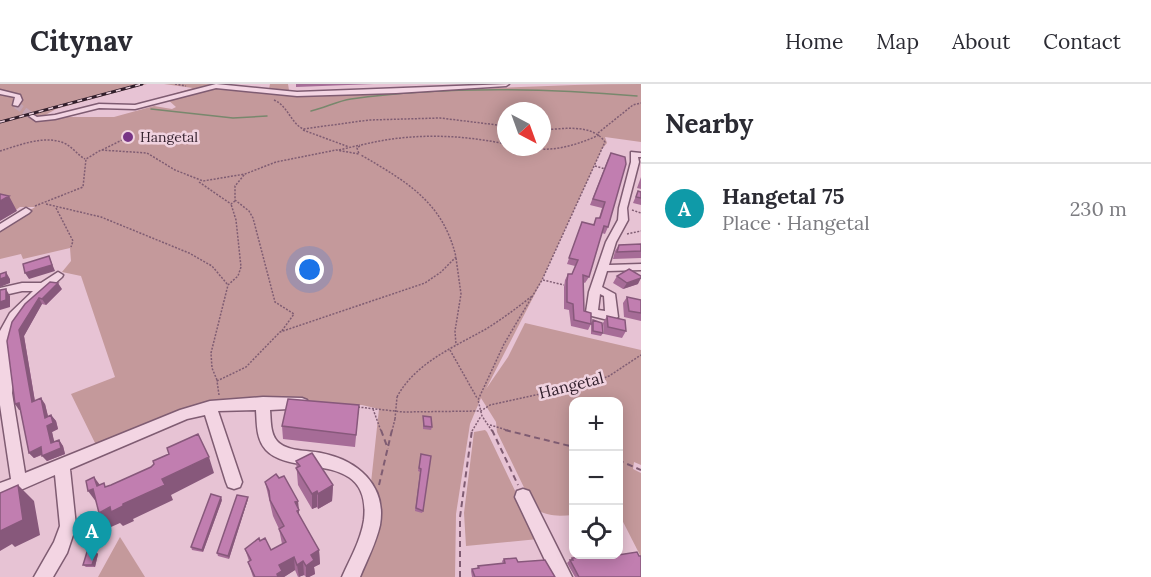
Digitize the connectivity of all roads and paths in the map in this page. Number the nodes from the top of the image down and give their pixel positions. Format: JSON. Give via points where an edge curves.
{"nodes":[{"id":1,"x":285,"y":84,"type":"edge"},
{"id":2,"x":444,"y":84,"type":"edge"},
{"id":3,"x":506,"y":84,"type":"edge"},
{"id":4,"x":452,"y":86,"type":"edge"},
{"id":5,"x":291,"y":89,"type":"edge"},
{"id":6,"x":0,"y":92,"type":"edge"},
{"id":7,"x":330,"y":92,"type":"junction"},
{"id":8,"x":136,"y":99,"type":"dead end"},
{"id":9,"x":282,"y":103,"type":"dead end"},
{"id":10,"x":641,"y":103,"type":"edge"},
{"id":11,"x":146,"y":104,"type":"junction"},
{"id":12,"x":16,"y":105,"type":"tunnel mouth"},
{"id":13,"x":32,"y":116,"type":"tunnel mouth"},
{"id":14,"x":497,"y":125,"type":"edge"},
{"id":15,"x":303,"y":129,"type":"junction"},
{"id":16,"x":551,"y":130,"type":"edge"},
{"id":17,"x":598,"y":134,"type":"junction"},
{"id":18,"x":124,"y":139,"type":"dead end"},
{"id":19,"x":497,"y":142,"type":"edge"},
{"id":20,"x":361,"y":145,"type":"junction"},
{"id":21,"x":349,"y":147,"type":"junction"},
{"id":22,"x":551,"y":149,"type":"edge"},
{"id":23,"x":101,"y":150,"type":"junction"},
{"id":24,"x":336,"y":150,"type":"junction"},
{"id":25,"x":0,"y":151,"type":"edge"},
{"id":26,"x":359,"y":154,"type":"junction"},
{"id":27,"x":86,"y":159,"type":"junction"},
{"id":28,"x":639,"y":160,"type":"edge"},
{"id":29,"x":594,"y":166,"type":"junction"},
{"id":30,"x":245,"y":174,"type":"junction"},
{"id":31,"x":631,"y":175,"type":"junction"},
{"id":32,"x":197,"y":180,"type":"junction"},
{"id":33,"x":235,"y":200,"type":"junction"},
{"id":34,"x":45,"y":203,"type":"junction"},
{"id":35,"x":231,"y":204,"type":"junction"},
{"id":36,"x":56,"y":207,"type":"junction"},
{"id":37,"x":26,"y":211,"type":"joint"},
{"id":38,"x":0,"y":228,"type":"edge"},
{"id":39,"x":641,"y":231,"type":"edge"},
{"id":40,"x":614,"y":237,"type":"junction"},
{"id":41,"x":70,"y":247,"type":"dead end"},
{"id":42,"x":456,"y":257,"type":"junction"},
{"id":43,"x":641,"y":267,"type":"edge"},
{"id":44,"x":604,"y":268,"type":"junction"},
{"id":45,"x":58,"y":275,"type":"dead end"},
{"id":46,"x":542,"y":280,"type":"junction"},
{"id":47,"x":228,"y":285,"type":"junction"},
{"id":48,"x":567,"y":286,"type":"edge"},
{"id":49,"x":44,"y":287,"type":"junction"},
{"id":50,"x":598,"y":289,"type":"dead end"},
{"id":51,"x":0,"y":292,"type":"edge"},
{"id":52,"x":532,"y":296,"type":"junction"},
{"id":53,"x":280,"y":332,"type":"junction"},
{"id":54,"x":456,"y":346,"type":"junction"},
{"id":55,"x":450,"y":349,"type":"junction"},
{"id":56,"x":641,"y":355,"type":"edge"},
{"id":57,"x":217,"y":381,"type":"junction"},
{"id":58,"x":2,"y":394,"type":"edge"},
{"id":59,"x":478,"y":400,"type":"junction"},
{"id":60,"x":263,"y":403,"type":"junction"},
{"id":61,"x":322,"y":405,"type":"edge"},
{"id":62,"x":215,"y":406,"type":"junction"},
{"id":63,"x":355,"y":407,"type":"edge"},
{"id":64,"x":373,"y":409,"type":"junction"},
{"id":65,"x":481,"y":411,"type":"junction"},
{"id":66,"x":482,"y":416,"type":"junction"},
{"id":67,"x":489,"y":424,"type":"junction"},
{"id":68,"x":569,"y":446,"type":"edge"},
{"id":69,"x":388,"y":450,"type":"junction"},
{"id":70,"x":623,"y":462,"type":"edge"},
{"id":71,"x":62,"y":464,"type":"junction"},
{"id":72,"x":641,"y":470,"type":"edge"},
{"id":73,"x":19,"y":482,"type":"junction"},
{"id":74,"x":234,"y":482,"type":"dead end"},
{"id":75,"x":0,"y":490,"type":"edge"},
{"id":76,"x":524,"y":497,"type":"joint"},
{"id":77,"x":372,"y":505,"type":"junction"},
{"id":78,"x":46,"y":574,"type":"edge"},
{"id":79,"x":351,"y":577,"type":"edge"},
{"id":80,"x":460,"y":577,"type":"edge"},
{"id":81,"x":563,"y":577,"type":"edge"}],
"edges":[{"from":1,"to":5,"type":"street"},
{"from":2,"to":7,"type":"street"},
{"from":3,"to":4,"type":"street"},
{"from":4,"to":7,"type":"street"},
{"from":5,"to":7,"type":"street"},
{"from":5,"to":11,"type":"street","via":[[216,86]]},
{"from":6,"to":12,"type":"street","via":[[18,96]]},
{"from":8,"to":11,"type":"street"},
{"from":9,"to":15,"type":"path","via":[[296,126]]},
{"from":10,"to":17,"type":"path","via":[[633,105]]},
{"from":11,"to":13,"type":"street","via":[[99,105],[61,116]]},
{"from":14,"to":15,"type":"path","via":[[440,118],[369,120]]},
{"from":15,"to":21,"type":"path"},
{"from":16,"to":17,"type":"path"},
{"from":17,"to":22,"type":"path","via":[[575,145]]},
{"from":17,"to":29,"type":"path","via":[[604,139],[604,146]]},
{"from":18,"to":23,"type":"path"},
{"from":19,"to":20,"type":"path","via":[[418,135]]},
{"from":20,"to":21,"type":"path"},
{"from":20,"to":26,"type":"path","via":[[357,148]]},
{"from":21,"to":24,"type":"path"},
{"from":23,"to":27,"type":"path"},
{"from":23,"to":32,"type":"path","via":[[147,153]]},
{"from":24,"to":26,"type":"path"},
{"from":24,"to":30,"type":"path","via":[[276,162]]},
{"from":25,"to":27,"type":"path","via":[[30,142],[54,142],[68,145]]},
{"from":26,"to":42,"type":"path","via":[[410,184],[427,199],[446,223]]},
{"from":27,"to":34,"type":"path","via":[[83,186]]},
{"from":28,"to":31,"type":"street"},
{"from":29,"to":31,"type":"path"},
{"from":29,"to":46,"type":"path"},
{"from":30,"to":32,"type":"path"},
{"from":30,"to":33,"type":"path","via":[[235,186]]},
{"from":31,"to":40,"type":"street","via":[[630,192]]},
{"from":32,"to":35,"type":"path"},
{"from":33,"to":35,"type":"path"},
{"from":33,"to":53,"type":"path","via":[[253,218],[275,302],[294,314]]},
{"from":34,"to":36,"type":"path"},
{"from":34,"to":37,"type":"path"},
{"from":35,"to":47,"type":"path","via":[[241,267]]},
{"from":36,"to":41,"type":"path","via":[[73,242]]},
{"from":36,"to":47,"type":"path","via":[[107,219],[189,253],[212,266]]},
{"from":37,"to":38,"type":"street"},
{"from":39,"to":40,"type":"path"},
{"from":40,"to":44,"type":"street"},
{"from":42,"to":53,"type":"path","via":[[426,283]]},
{"from":42,"to":54,"type":"path","via":[[461,291]]},
{"from":43,"to":44,"type":"street"},
{"from":44,"to":50,"type":"street"},
{"from":45,"to":49,"type":"street"},
{"from":46,"to":48,"type":"path"},
{"from":46,"to":52,"type":"path"},
{"from":47,"to":57,"type":"path","via":[[211,353]]},
{"from":49,"to":51,"type":"street"},
{"from":49,"to":58,"type":"street","via":[[19,312],[4,338],[8,382]]},
{"from":52,"to":54,"type":"path"},
{"from":52,"to":59,"type":"path"},
{"from":53,"to":57,"type":"path","via":[[246,368]]},
{"from":54,"to":55,"type":"path"},
{"from":55,"to":59,"type":"path"},
{"from":55,"to":69,"type":"path","bridge":true,"via":[[404,384],[397,397]]},
{"from":56,"to":65,"type":"path","name":"Hangetal","via":[[594,382],[490,405]]},
{"from":57,"to":62,"type":"path"},
{"from":58,"to":73,"type":"street"},
{"from":59,"to":65,"type":"path"},
{"from":60,"to":61,"type":"street"},
{"from":60,"to":62,"type":"street"},
{"from":60,"to":77,"type":"street","via":[[270,443],[290,455],[330,460],[351,470],[369,492]]},
{"from":62,"to":71,"type":"street","via":[[148,428]]},
{"from":62,"to":74,"type":"street"},
{"from":63,"to":64,"type":"path","name":"Hangetal"},
{"from":64,"to":65,"type":"path","name":"Hangetal"},
{"from":64,"to":69,"type":"path"},
{"from":65,"to":66,"type":"path"},
{"from":66,"to":67,"type":"path"},
{"from":66,"to":80,"type":"path","via":[[472,429],[460,517]]},
{"from":67,"to":68,"type":"path"},
{"from":67,"to":76,"type":"path"},
{"from":69,"to":77,"type":"path"},
{"from":70,"to":72,"type":"path"},
{"from":71,"to":73,"type":"street"},
{"from":71,"to":78,"type":"street","via":[[68,526]]},
{"from":73,"to":75,"type":"street"},
{"from":76,"to":81,"type":"street"},
{"from":77,"to":79,"type":"street","via":[[372,522]]}]}
